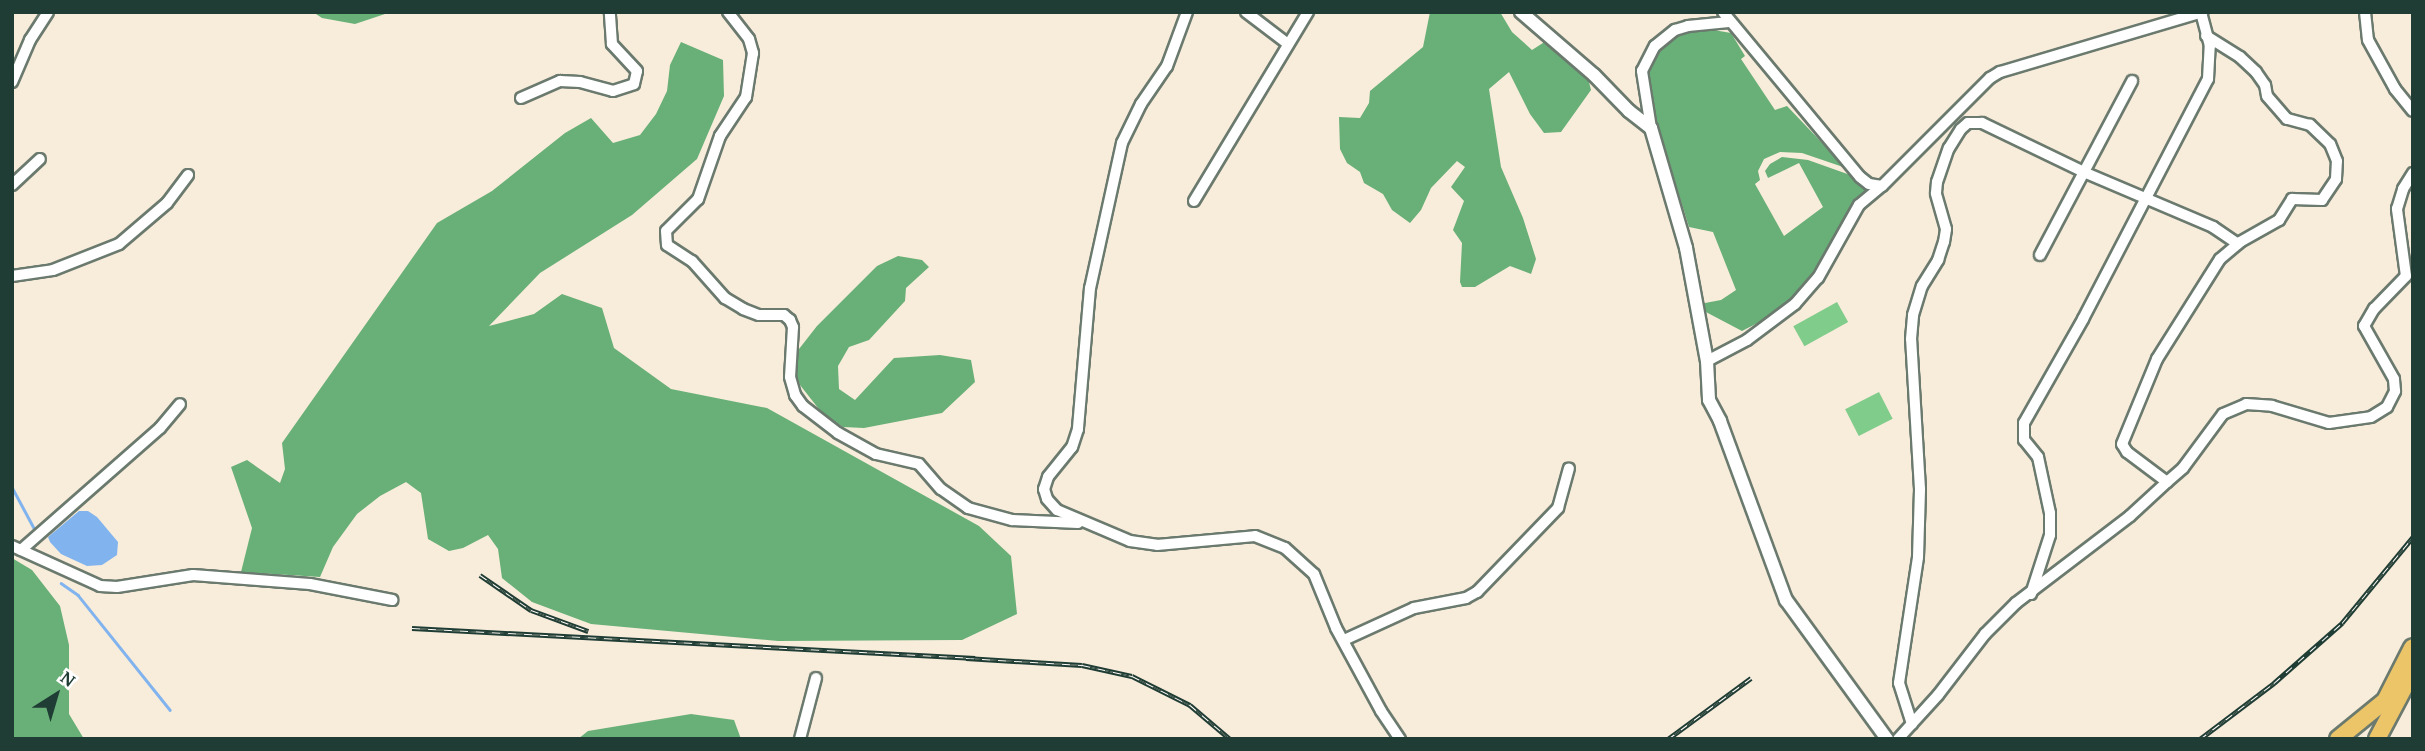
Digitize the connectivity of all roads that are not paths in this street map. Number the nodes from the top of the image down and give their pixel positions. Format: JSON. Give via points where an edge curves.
{"nodes":[{"id":1,"x":48,"y":12,"type":"edge"},
{"id":2,"x":610,"y":12,"type":"edge"},
{"id":3,"x":727,"y":12,"type":"edge"},
{"id":4,"x":1187,"y":12,"type":"edge"},
{"id":5,"x":1246,"y":12,"type":"edge"},
{"id":6,"x":1308,"y":12,"type":"edge"},
{"id":7,"x":1521,"y":12,"type":"edge"},
{"id":8,"x":1723,"y":12,"type":"edge"},
{"id":9,"x":2365,"y":12,"type":"edge"},
{"id":10,"x":2201,"y":13,"type":"edge"},
{"id":11,"x":1730,"y":22,"type":"junction"},
{"id":12,"x":2206,"y":36,"type":"junction"},
{"id":13,"x":1288,"y":44,"type":"junction"},
{"id":14,"x":2132,"y":81,"type":"dead end"},
{"id":15,"x":12,"y":82,"type":"edge"},
{"id":16,"x":520,"y":98,"type":"dead end"},
{"id":17,"x":2413,"y":111,"type":"edge"},
{"id":18,"x":1651,"y":128,"type":"junction"},
{"id":19,"x":40,"y":159,"type":"dead end"},
{"id":20,"x":2086,"y":173,"type":"junction"},
{"id":21,"x":2413,"y":173,"type":"edge"},
{"id":22,"x":188,"y":175,"type":"dead end"},
{"id":23,"x":12,"y":185,"type":"edge"},
{"id":24,"x":1882,"y":186,"type":"junction"},
{"id":25,"x":2145,"y":197,"type":"junction"},
{"id":26,"x":1194,"y":201,"type":"dead end"},
{"id":27,"x":2238,"y":244,"type":"junction"},
{"id":28,"x":2040,"y":255,"type":"dead end"},
{"id":29,"x":12,"y":276,"type":"edge"},
{"id":30,"x":1707,"y":361,"type":"junction"},
{"id":31,"x":180,"y":404,"type":"dead end"},
{"id":32,"x":1569,"y":468,"type":"dead end"},
{"id":33,"x":2167,"y":482,"type":"junction"},
{"id":34,"x":1085,"y":523,"type":"junction"},
{"id":35,"x":16,"y":548,"type":"edge"},
{"id":36,"x":2031,"y":595,"type":"junction"},
{"id":37,"x":392,"y":600,"type":"dead end"},
{"id":38,"x":1345,"y":640,"type":"junction"},
{"id":39,"x":2413,"y":648,"type":"edge"},
{"id":40,"x":2413,"y":671,"type":"edge"},
{"id":41,"x":816,"y":677,"type":"dead end"},
{"id":42,"x":2386,"y":699,"type":"junction"},
{"id":43,"x":1912,"y":724,"type":"junction"},
{"id":44,"x":800,"y":739,"type":"edge"},
{"id":45,"x":1400,"y":739,"type":"edge"},
{"id":46,"x":1888,"y":739,"type":"edge"},
{"id":47,"x":1898,"y":739,"type":"edge"},
{"id":48,"x":2337,"y":739,"type":"edge"},
{"id":49,"x":2365,"y":739,"type":"edge"},
{"id":50,"x":2377,"y":739,"type":"edge"}],
"edges":[{"from":1,"to":15,"type":"street"},
{"from":2,"to":16,"type":"street","via":[[612,44],[638,71],[634,84],[613,91],[560,81]]},
{"from":3,"to":34,"type":"street","via":[[749,39],[754,53],[746,97],[720,136],[698,199],[666,231],[667,245],[692,261],[725,298],[743,309],[759,315],[784,315],[790,320],[790,377],[795,395],[838,433],[876,454],[919,464],[968,508],[1012,520]]},
{"from":4,"to":34,"type":"street","via":[[1167,66],[1122,143],[1090,288],[1078,429],[1072,447],[1044,489],[1057,510]]},
{"from":5,"to":13,"type":"street"},
{"from":6,"to":13,"type":"street"},
{"from":7,"to":18,"type":"street"},
{"from":8,"to":11,"type":"street"},
{"from":9,"to":17,"type":"street","via":[[2372,48]]},
{"from":10,"to":12,"type":"street"},
{"from":10,"to":24,"type":"street","via":[[2000,72]]},
{"from":11,"to":18,"type":"street","via":[[1675,30],[1655,46],[1642,71]]},
{"from":11,"to":24,"type":"street","via":[[1860,177]]},
{"from":12,"to":25,"type":"street","via":[[2210,46],[2208,79]]},
{"from":12,"to":27,"type":"street","via":[[2256,72],[2276,109],[2287,119],[2310,125],[2330,144],[2337,161],[2336,179],[2322,200],[2292,199],[2279,220]]},
{"from":13,"to":26,"type":"street"},
{"from":14,"to":20,"type":"street"},
{"from":18,"to":30,"type":"street","via":[[1686,247]]},
{"from":19,"to":23,"type":"street"},
{"from":20,"to":25,"type":"street"},
{"from":20,"to":28,"type":"street"},
{"from":20,"to":43,"type":"street","via":[[1982,123],[1968,123],[1949,148],[1937,181],[1944,242],[1922,286],[1911,339],[1920,489],[1918,557],[1899,683]]},
{"from":21,"to":33,"type":"street","via":[[2397,209],[2406,276],[2364,326],[2395,379],[2387,407],[2371,417],[2329,423],[2272,406],[2246,404],[2223,414]]},
{"from":22,"to":29,"type":"street","via":[[167,203],[119,244],[53,270]]},
{"from":24,"to":30,"type":"street","via":[[1859,205],[1818,278],[1795,304],[1747,340]]},
{"from":25,"to":27,"type":"street","via":[[2213,227]]},
{"from":25,"to":36,"type":"street","via":[[2024,423],[2024,440],[2038,457],[2050,513],[2050,535]]},
{"from":27,"to":33,"type":"street","via":[[2220,258],[2157,359],[2122,444]]},
{"from":30,"to":46,"type":"street","via":[[1709,400],[1786,600]]},
{"from":31,"to":35,"type":"street","via":[[160,428]]},
{"from":32,"to":38,"type":"street","via":[[1558,508],[1477,592],[1415,608]]},
{"from":33,"to":36,"type":"street"},
{"from":34,"to":38,"type":"street","via":[[1130,541],[1157,545],[1236,536],[1269,540],[1302,560],[1314,574]]},
{"from":35,"to":37,"type":"street","via":[[100,586],[193,575],[310,584]]},
{"from":36,"to":43,"type":"street","via":[[2016,603],[1985,634]]},
{"from":38,"to":45,"type":"street"},
{"from":39,"to":42,"type":"highway"},
{"from":40,"to":50,"type":"main road"},
{"from":41,"to":44,"type":"street"},
{"from":42,"to":48,"type":"main road"},
{"from":42,"to":49,"type":"main road"},
{"from":43,"to":47,"type":"street"}]}
